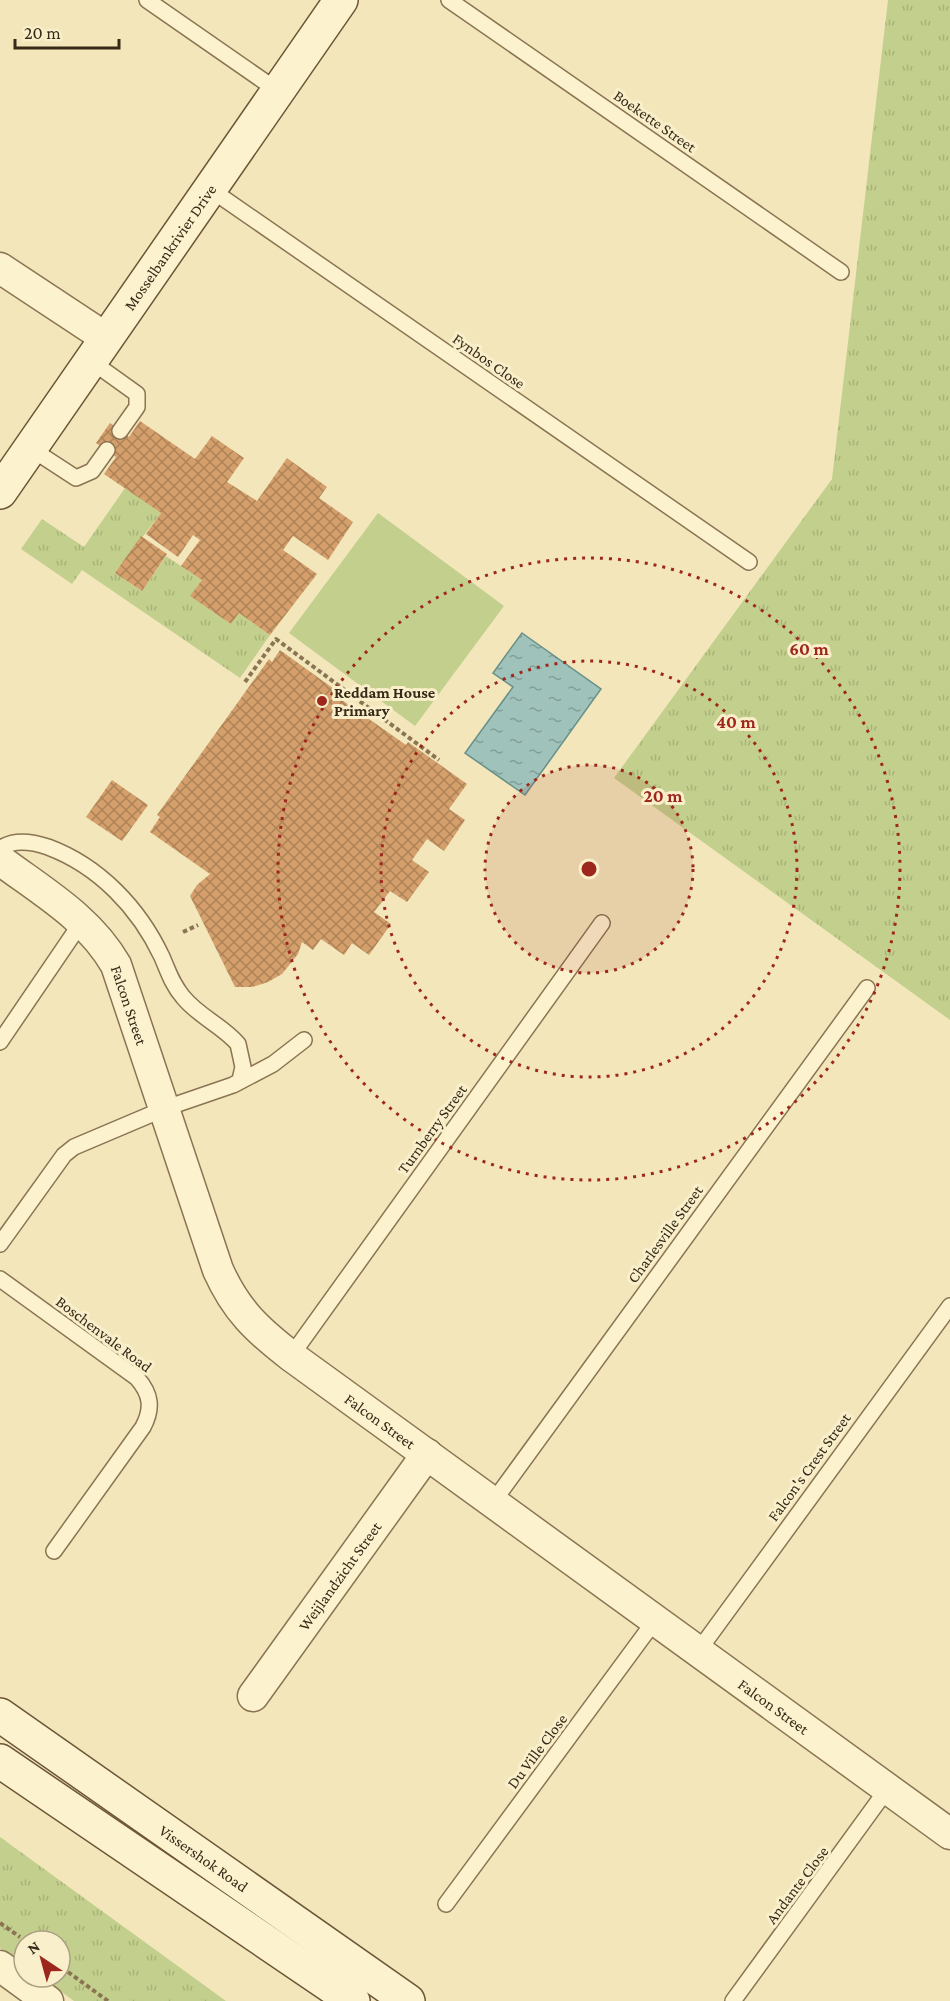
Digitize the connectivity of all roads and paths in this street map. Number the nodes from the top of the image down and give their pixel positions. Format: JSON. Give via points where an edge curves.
{"nodes":[{"id":1,"x":147,"y":0,"type":"edge"},
{"id":2,"x":340,"y":0,"type":"edge"},
{"id":3,"x":449,"y":0,"type":"edge"},
{"id":4,"x":278,"y":90,"type":"junction"},
{"id":5,"x":210,"y":189,"type":"junction"},
{"id":6,"x":0,"y":268,"type":"edge"},
{"id":7,"x":841,"y":272,"type":"dead end"},
{"id":8,"x":98,"y":350,"type":"junction"},
{"id":9,"x":120,"y":430,"type":"dead end"},
{"id":10,"x":30,"y":448,"type":"junction"},
{"id":11,"x":107,"y":450,"type":"dead end"},
{"id":12,"x":0,"y":492,"type":"edge"},
{"id":13,"x":749,"y":562,"type":"dead end"},
{"id":14,"x":245,"y":682,"type":"dead end"},
{"id":15,"x":439,"y":760,"type":"dead end"},
{"id":16,"x":0,"y":849,"type":"edge"},
{"id":17,"x":0,"y":860,"type":"edge"},
{"id":18,"x":83,"y":920,"type":"junction"},
{"id":19,"x":602,"y":923,"type":"dead end"},
{"id":20,"x":198,"y":925,"type":"dead end"},
{"id":21,"x":183,"y":932,"type":"dead end"},
{"id":22,"x":867,"y":988,"type":"dead end"},
{"id":23,"x":304,"y":1040,"type":"dead end"},
{"id":24,"x":0,"y":1042,"type":"edge"},
{"id":25,"x":240,"y":1080,"type":"junction"},
{"id":26,"x":166,"y":1108,"type":"junction"},
{"id":27,"x":0,"y":1244,"type":"edge"},
{"id":28,"x":0,"y":1279,"type":"edge"},
{"id":29,"x":950,"y":1306,"type":"edge"},
{"id":30,"x":291,"y":1356,"type":"junction"},
{"id":31,"x":427,"y":1454,"type":"junction"},
{"id":32,"x":493,"y":1502,"type":"junction"},
{"id":33,"x":54,"y":1551,"type":"dead end"},
{"id":34,"x":656,"y":1619,"type":"junction"},
{"id":35,"x":699,"y":1650,"type":"junction"},
{"id":36,"x":252,"y":1696,"type":"dead end"},
{"id":37,"x":0,"y":1715,"type":"edge"},
{"id":38,"x":0,"y":1761,"type":"edge"},
{"id":39,"x":888,"y":1788,"type":"junction"},
{"id":40,"x":950,"y":1834,"type":"edge"},
{"id":41,"x":446,"y":1904,"type":"dead end"},
{"id":42,"x":0,"y":1966,"type":"edge"},
{"id":43,"x":72,"y":1975,"type":"edge"},
{"id":44,"x":48,"y":2001,"type":"edge"},
{"id":45,"x":108,"y":2001,"type":"edge"},
{"id":46,"x":353,"y":2001,"type":"edge"},
{"id":47,"x":408,"y":2001,"type":"edge"},
{"id":48,"x":732,"y":2001,"type":"edge"}],
"edges":[{"from":1,"to":4,"type":"lane"},
{"from":2,"to":4,"type":"main road","name":"Mosselbankrivier Drive"},
{"from":3,"to":7,"type":"lane","name":"Boekette Street"},
{"from":4,"to":5,"type":"main road","name":"Mosselbankrivier Drive"},
{"from":5,"to":8,"type":"main road","name":"Mosselbankrivier Drive"},
{"from":5,"to":13,"type":"lane","name":"Fynbos Close"},
{"from":6,"to":8,"type":"street"},
{"from":8,"to":9,"type":"lane","via":[[137,394],[137,407]]},
{"from":8,"to":10,"type":"main road","name":"Mosselbankrivier Drive"},
{"from":10,"to":11,"type":"lane","via":[[76,478],[92,471]]},
{"from":10,"to":12,"type":"main road","name":"Mosselbankrivier Drive"},
{"from":14,"to":15,"type":"path","via":[[276,639]]},
{"from":16,"to":25,"type":"lane","via":[[26,842],[51,848],[84,866],[117,893],[148,933],[182,997],[238,1044],[243,1067]]},
{"from":17,"to":18,"type":"street","name":"Falcon Street"},
{"from":18,"to":24,"type":"lane"},
{"from":18,"to":26,"type":"street","name":"Falcon Street","via":[[108,949],[120,973]]},
{"from":19,"to":30,"type":"lane","name":"Turnberry Street"},
{"from":20,"to":21,"type":"path"},
{"from":22,"to":32,"type":"lane","name":"Charlesville Street"},
{"from":23,"to":25,"type":"lane","via":[[273,1064]]},
{"from":25,"to":26,"type":"lane"},
{"from":26,"to":27,"type":"lane","via":[[74,1147],[64,1155]]},
{"from":26,"to":30,"type":"street","name":"Falcon Street","via":[[229,1294],[244,1316]]},
{"from":28,"to":33,"type":"lane","name":"Boschenvale Road","via":[[137,1378],[150,1400],[143,1427]]},
{"from":29,"to":35,"type":"lane","name":"Falcon's Crest Street"},
{"from":30,"to":31,"type":"street","name":"Falcon Street"},
{"from":31,"to":32,"type":"street","name":"Falcon Street"},
{"from":31,"to":36,"type":"street","name":"Weijlandzicht Street"},
{"from":32,"to":34,"type":"street","name":"Falcon Street"},
{"from":34,"to":35,"type":"street","name":"Falcon Street"},
{"from":34,"to":41,"type":"lane","name":"Du Ville Close"},
{"from":35,"to":39,"type":"street","name":"Falcon Street"},
{"from":37,"to":47,"type":"main road","name":"Vissershok Road"},
{"from":38,"to":46,"type":"main road","name":"Vissershok Road"},
{"from":39,"to":40,"type":"street","name":"Falcon Street"},
{"from":39,"to":48,"type":"lane","name":"Andante Close"},
{"from":42,"to":44,"type":"street"},
{"from":43,"to":45,"type":"path"}]}
